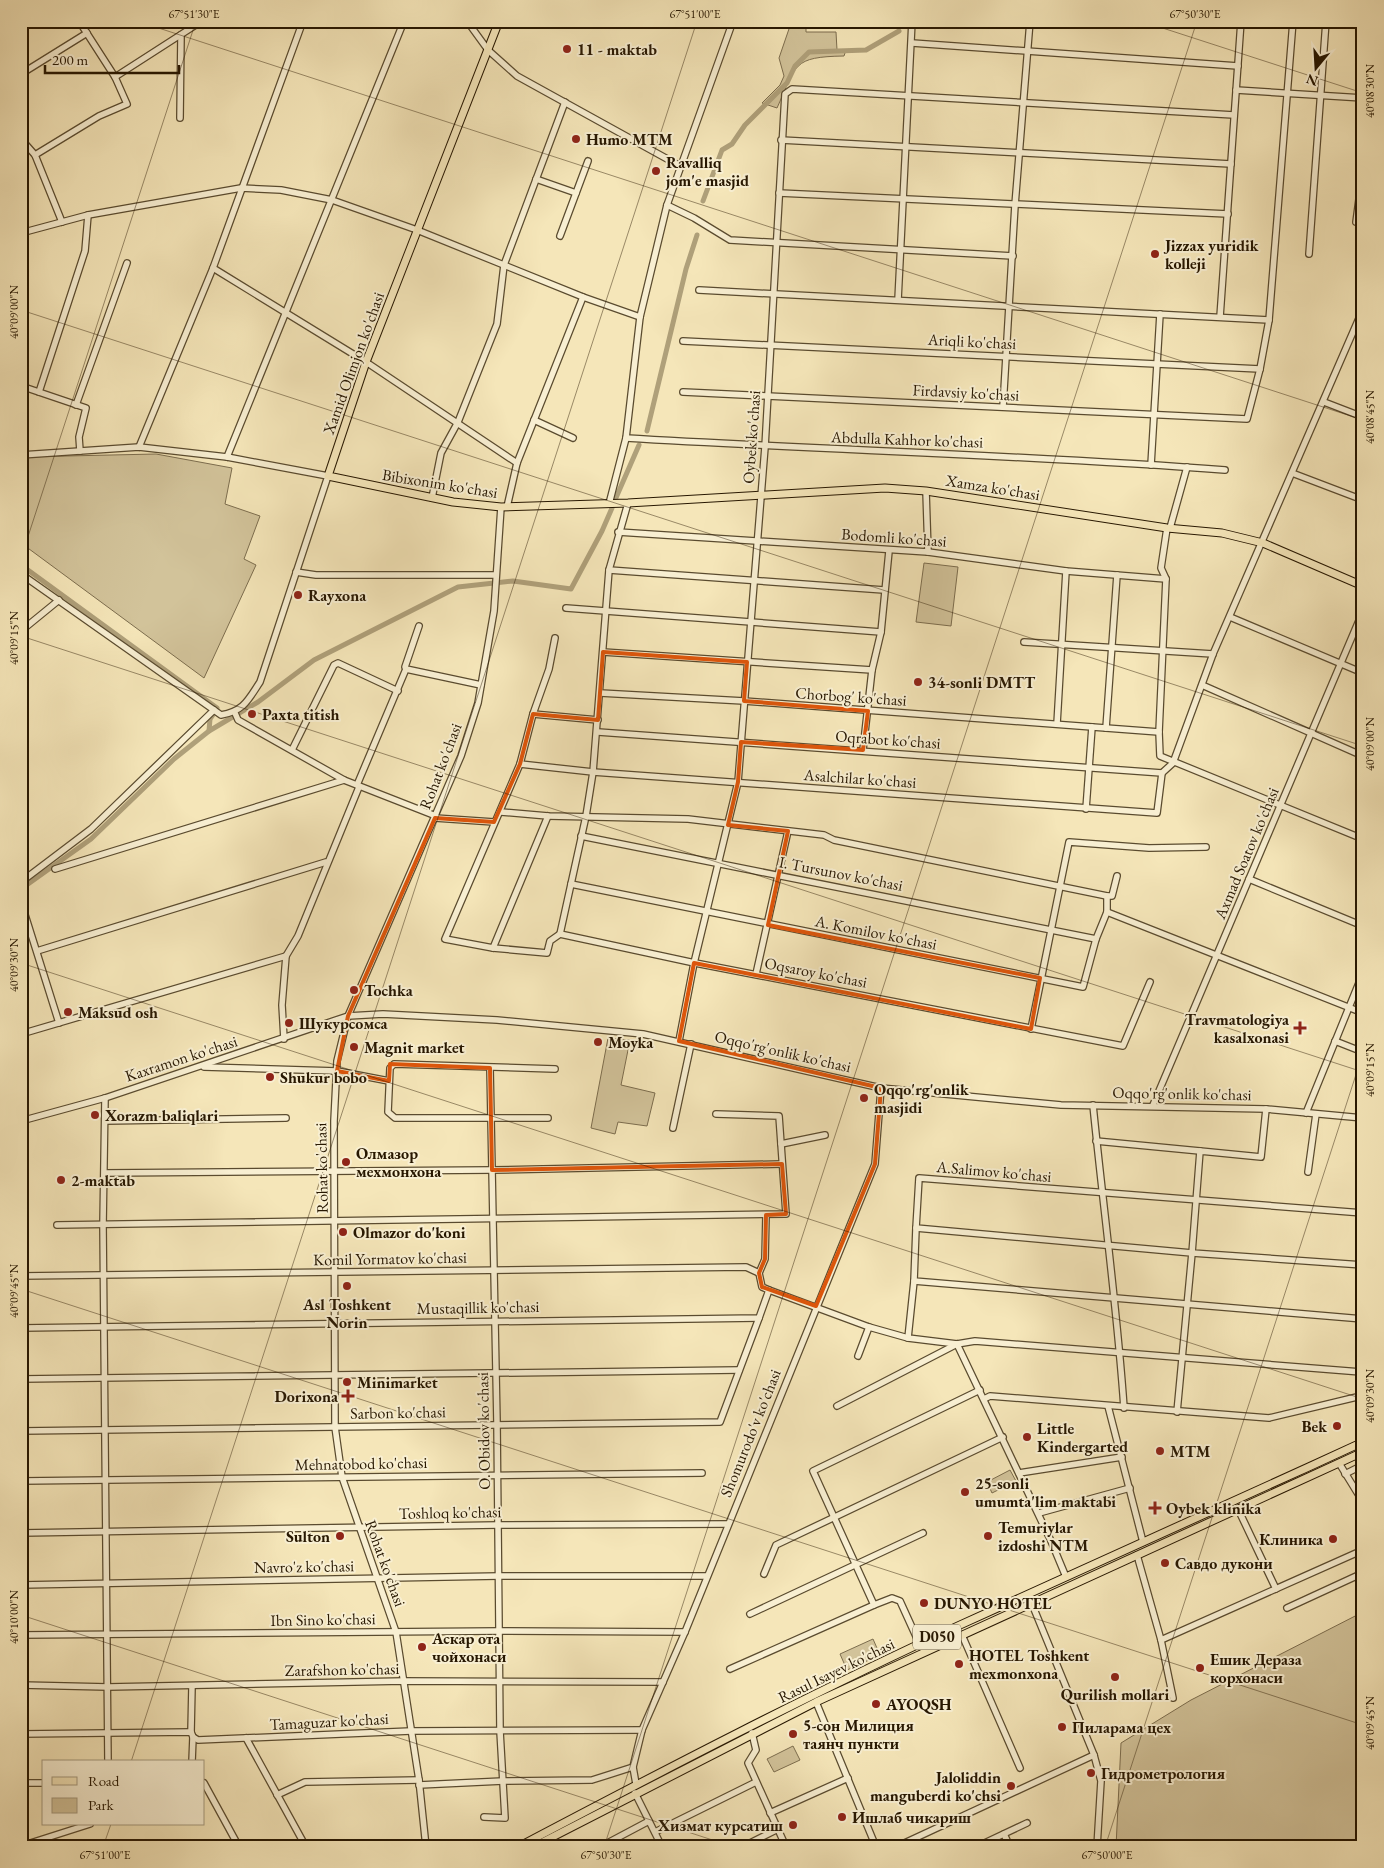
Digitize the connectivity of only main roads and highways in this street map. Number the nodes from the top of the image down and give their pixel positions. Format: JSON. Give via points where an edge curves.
{"nodes":[{"id":1,"x":499,"y":21,"type":"edge"},
{"id":2,"x":328,"y":476,"type":"joint"},
{"id":3,"x":609,"y":504,"type":"joint"},
{"id":4,"x":1363,"y":586,"type":"edge"},
{"id":5,"x":1362,"y":1444,"type":"edge"},
{"id":6,"x":1363,"y":1452,"type":"edge"},
{"id":7,"x":958,"y":1626,"type":"junction"},
{"id":8,"x":962,"y":1635,"type":"junction"},
{"id":9,"x":518,"y":1847,"type":"edge"},
{"id":10,"x":533,"y":1847,"type":"edge"}],
"edges":[{"from":1,"to":2,"type":"main road","name":"Xamid Olimjon ko'chasi","via":[[366,362]]},
{"from":2,"to":3,"type":"main road","name":"Bibixonim ko'chasi","via":[[432,498],[504,507]]},
{"from":3,"to":4,"type":"main road","name":"Xamza ko'chasi","via":[[885,488],[926,491],[1168,528],[1222,533],[1262,543]]},
{"from":5,"to":7,"type":"main road","name":"Rasul Isayev ko'chasi","number":"D050"},
{"from":6,"to":8,"type":"main road","name":"Rasul Isayev ko'chasi","number":"D050"},
{"from":7,"to":8,"type":"main road"},
{"from":7,"to":9,"type":"main road","name":"Rasul Isayev ko'chasi","number":"D050","via":[[811,1696]]},
{"from":8,"to":10,"type":"main road","name":"Rasul Isayev ko'chasi","number":"D050","via":[[752,1733]]}]}
